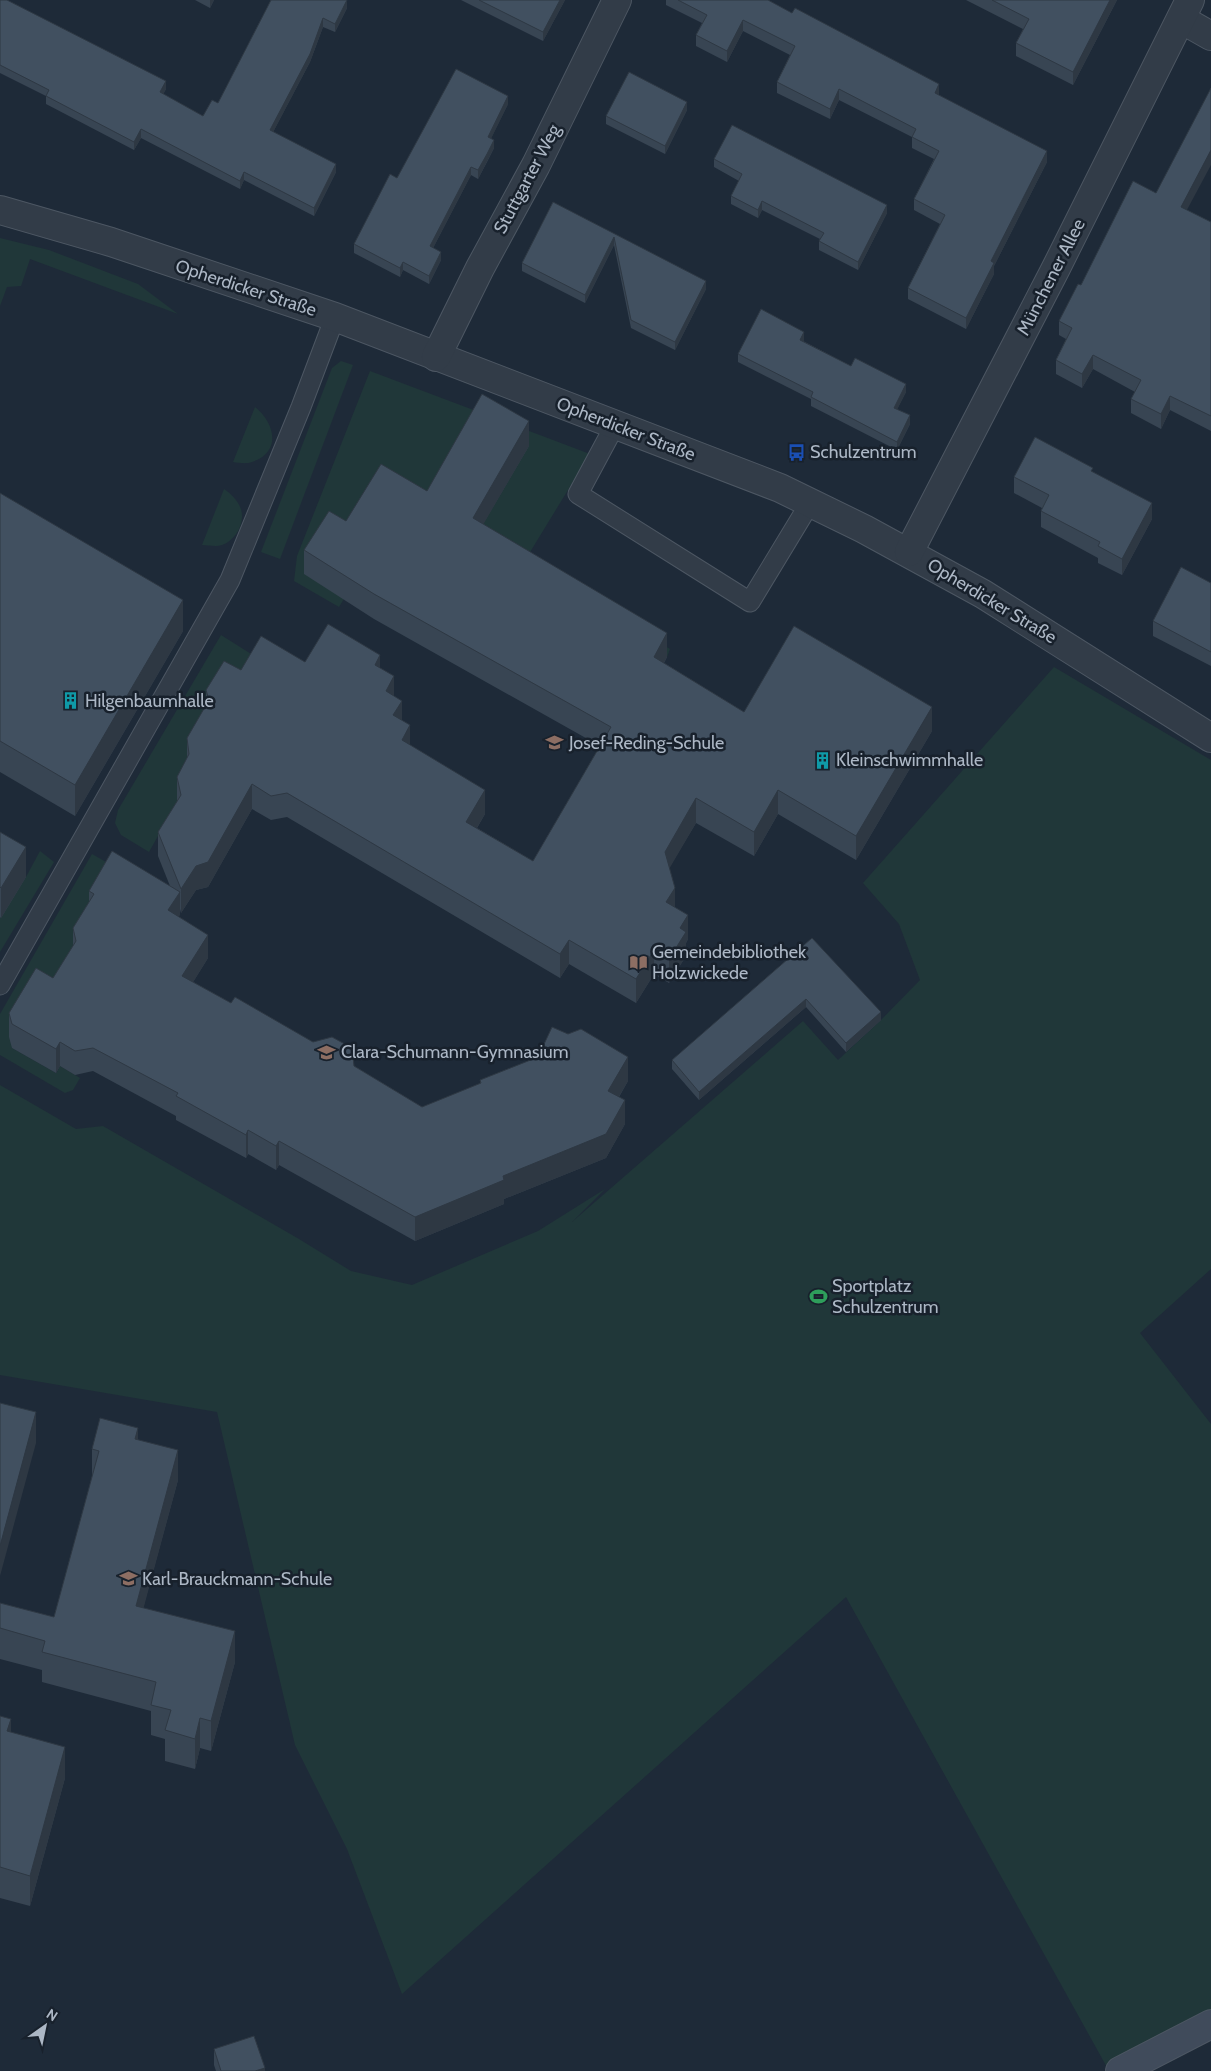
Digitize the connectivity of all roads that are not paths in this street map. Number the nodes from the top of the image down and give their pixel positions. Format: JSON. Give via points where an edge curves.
{"nodes":[{"id":1,"x":617,"y":0,"type":"edge"},
{"id":2,"x":1186,"y":10,"type":"edge"},
{"id":3,"x":1211,"y":36,"type":"edge"},
{"id":4,"x":0,"y":210,"type":"edge"},
{"id":5,"x":335,"y":318,"type":"junction"},
{"id":6,"x":436,"y":357,"type":"junction"},
{"id":7,"x":615,"y":425,"type":"junction"},
{"id":8,"x":810,"y":503,"type":"junction"},
{"id":9,"x":909,"y":552,"type":"junction"},
{"id":10,"x":1211,"y":738,"type":"edge"},
{"id":11,"x":0,"y":985,"type":"edge"},
{"id":12,"x":1211,"y":2024,"type":"edge"},
{"id":13,"x":1120,"y":2071,"type":"edge"}],
"edges":[{"from":1,"to":6,"type":"street","name":"Stuttgarter Weg"},
{"from":2,"to":3,"type":"street"},
{"from":2,"to":9,"type":"street","name":"Münchener Allee"},
{"from":4,"to":5,"type":"street","name":"Opherdicker Straße","via":[[111,242]]},
{"from":5,"to":6,"type":"street","name":"Opherdicker Straße"},
{"from":5,"to":11,"type":"lane","via":[[230,580]]},
{"from":6,"to":7,"type":"street","name":"Opherdicker Straße"},
{"from":7,"to":8,"type":"street","name":"Opherdicker Straße","via":[[780,488]]},
{"from":7,"to":8,"type":"lane","via":[[578,494],[750,602]]},
{"from":8,"to":9,"type":"street","name":"Opherdicker Straße"},
{"from":9,"to":10,"type":"street","name":"Opherdicker Straße","via":[[983,594]]},
{"from":12,"to":13,"type":"street"}]}
